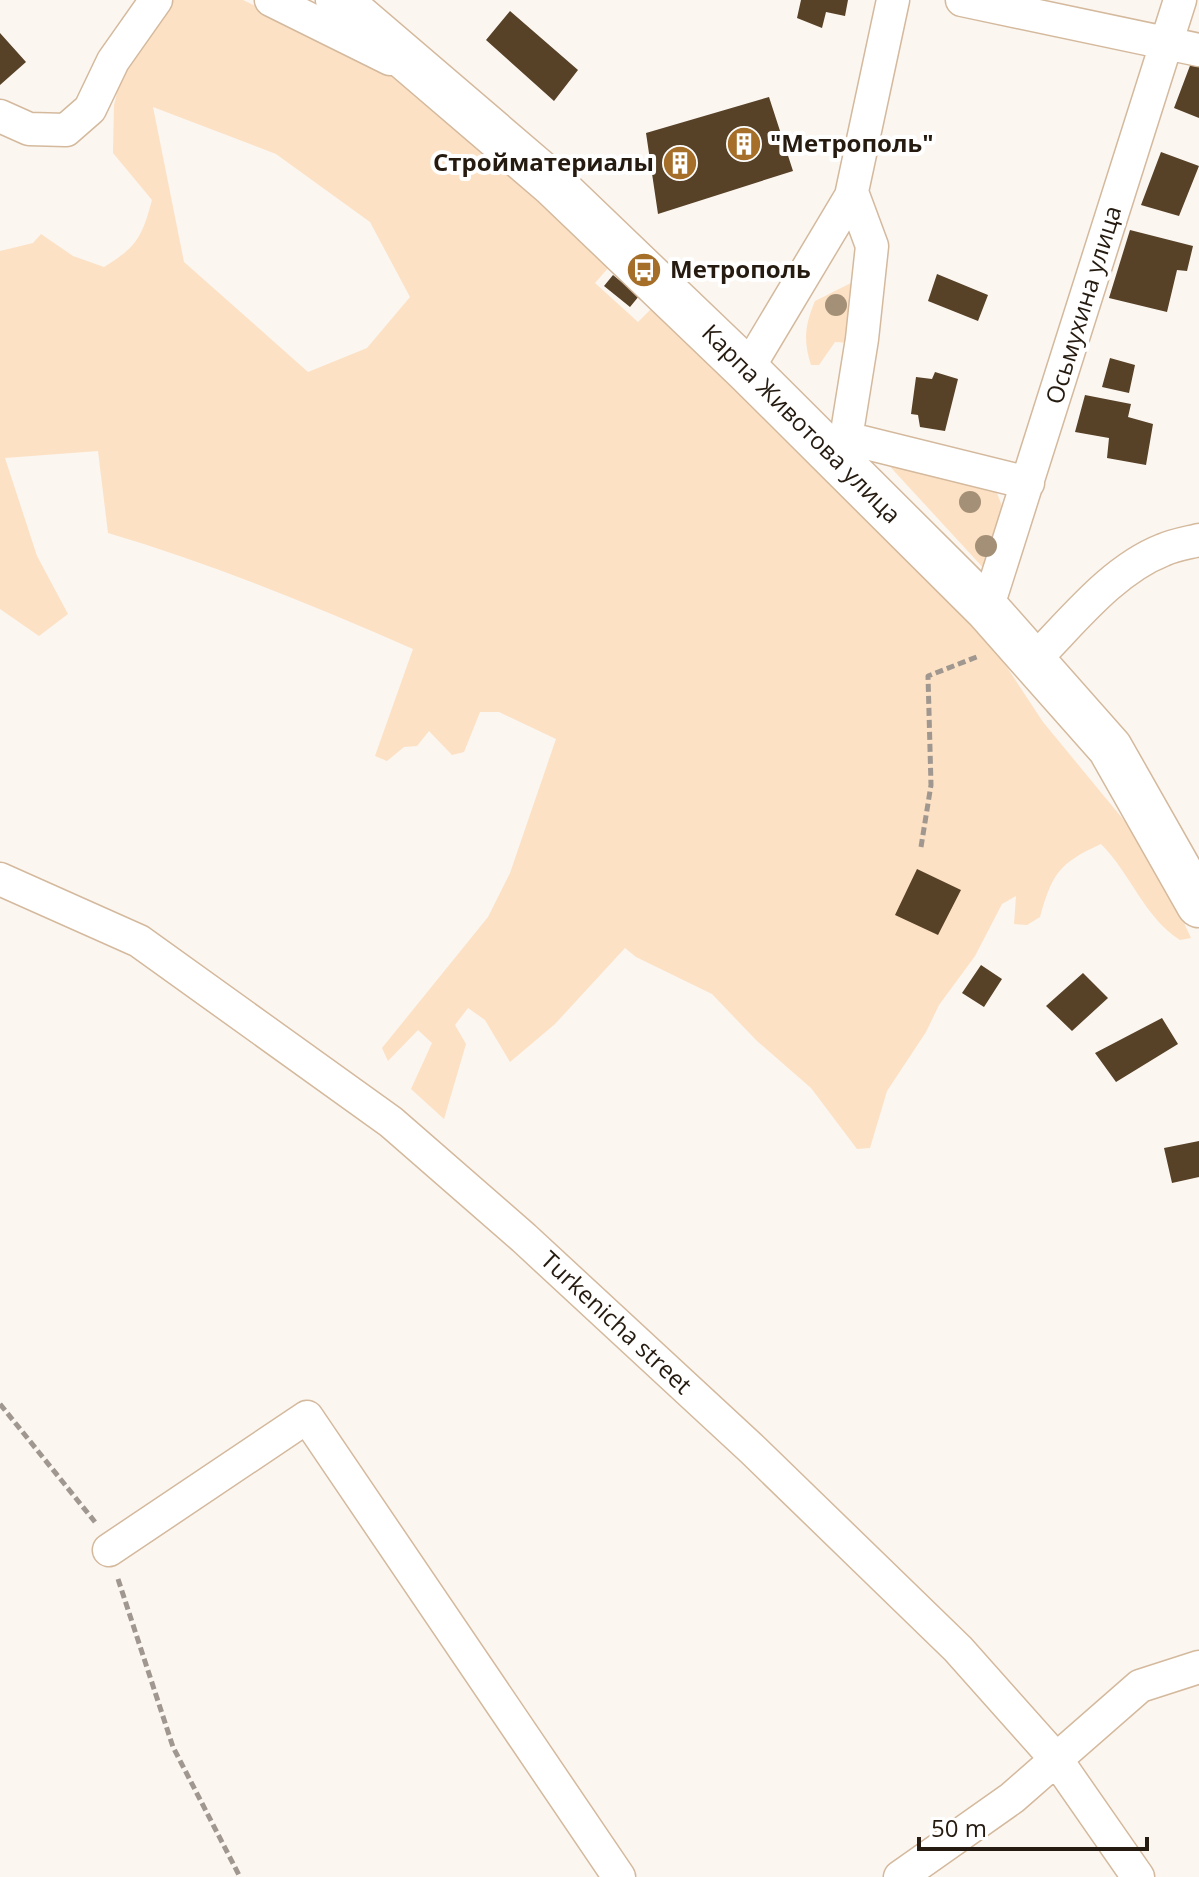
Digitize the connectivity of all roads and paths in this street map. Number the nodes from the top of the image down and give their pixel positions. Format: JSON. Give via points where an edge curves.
{"nodes":[{"id":1,"x":156,"y":0,"type":"edge"},
{"id":2,"x":271,"y":0,"type":"edge"},
{"id":3,"x":338,"y":0,"type":"edge"},
{"id":4,"x":893,"y":0,"type":"edge"},
{"id":5,"x":962,"y":0,"type":"edge"},
{"id":6,"x":1180,"y":0,"type":"edge"},
{"id":7,"x":1167,"y":42,"type":"junction"},
{"id":8,"x":1199,"y":50,"type":"edge"},
{"id":9,"x":435,"y":81,"type":"junction"},
{"id":10,"x":0,"y":116,"type":"edge"},
{"id":11,"x":852,"y":192,"type":"junction"},
{"id":12,"x":747,"y":370,"type":"junction"},
{"id":13,"x":844,"y":450,"type":"junction"},
{"id":14,"x":1028,"y":483,"type":"junction"},
{"id":15,"x":1199,"y":540,"type":"edge"},
{"id":16,"x":987,"y":609,"type":"junction"},
{"id":17,"x":1026,"y":651,"type":"junction"},
{"id":18,"x":921,"y":847,"type":"dead end"},
{"id":19,"x":0,"y":879,"type":"edge"},
{"id":20,"x":1199,"y":905,"type":"edge"},
{"id":21,"x":0,"y":1404,"type":"edge"},
{"id":22,"x":109,"y":1550,"type":"junction"},
{"id":23,"x":1199,"y":1667,"type":"edge"},
{"id":24,"x":1056,"y":1759,"type":"junction"},
{"id":25,"x":240,"y":1877,"type":"edge"},
{"id":26,"x":619,"y":1877,"type":"edge"},
{"id":27,"x":900,"y":1877,"type":"edge"},
{"id":28,"x":1138,"y":1877,"type":"edge"}],
"edges":[{"from":1,"to":10,"type":"street","via":[[113,61],[90,109],[66,130],[29,129]]},
{"from":2,"to":9,"type":"street"},
{"from":3,"to":9,"type":"main road","name":"Карпа Животова улица"},
{"from":4,"to":11,"type":"street"},
{"from":5,"to":7,"type":"street"},
{"from":6,"to":7,"type":"street","name":"Осьмухина улица"},
{"from":7,"to":8,"type":"street"},
{"from":7,"to":14,"type":"street","name":"Осьмухина улица"},
{"from":9,"to":12,"type":"main road","name":"Карпа Животова улица","via":[[554,185]]},
{"from":11,"to":12,"type":"street"},
{"from":11,"to":13,"type":"street","via":[[872,246]]},
{"from":12,"to":13,"type":"main road","name":"Карпа Животова улица"},
{"from":13,"to":14,"type":"street"},
{"from":13,"to":16,"type":"main road","name":"Карпа Животова улица"},
{"from":14,"to":16,"type":"street","name":"Осьмухина улица"},
{"from":15,"to":17,"type":"street","via":[[1161,550],[1128,571]]},
{"from":16,"to":17,"type":"main road","name":"Карпа Животова улица"},
{"from":17,"to":18,"type":"path","via":[[928,676],[931,785]]},
{"from":17,"to":20,"type":"main road","name":"Карпа Животова улица","via":[[1110,748]]},
{"from":19,"to":24,"type":"street","name":"Turkenicha street","via":[[139,941],[391,1122],[753,1450],[958,1649]]},
{"from":21,"to":22,"type":"path","via":[[102,1532]]},
{"from":22,"to":25,"type":"path","via":[[173,1747]]},
{"from":22,"to":26,"type":"street","via":[[307,1417]]},
{"from":23,"to":24,"type":"street","via":[[1140,1686]]},
{"from":24,"to":27,"type":"street","via":[[1012,1798]]},
{"from":24,"to":28,"type":"street","name":"Turkenicha street"}]}
